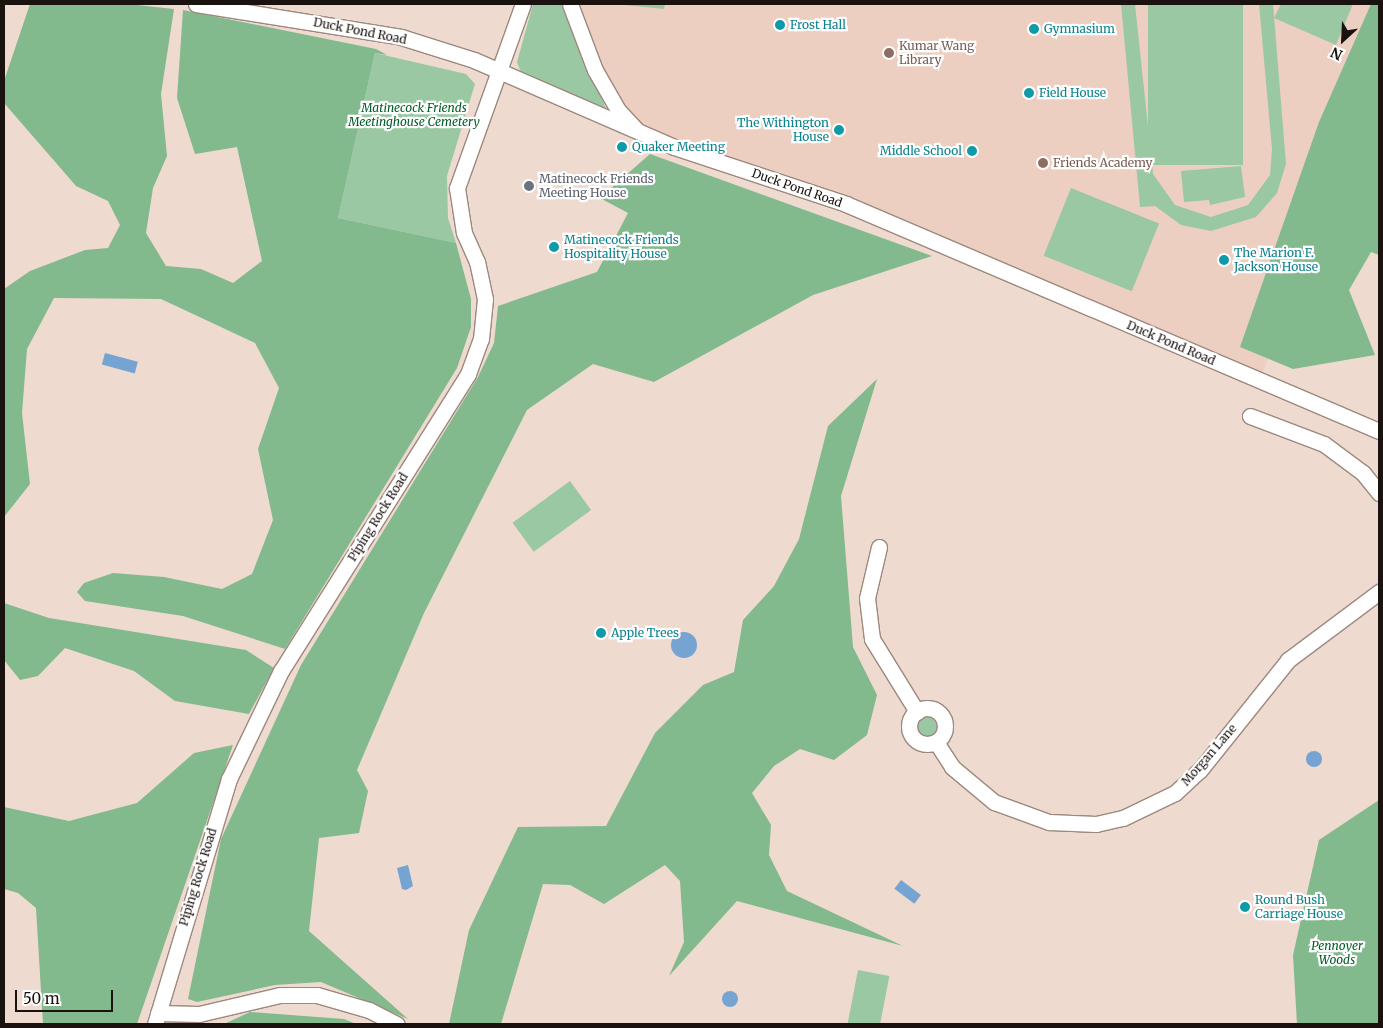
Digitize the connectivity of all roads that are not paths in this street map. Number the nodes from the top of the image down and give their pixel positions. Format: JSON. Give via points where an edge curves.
{"nodes":[{"id":1,"x":196,"y":4,"type":"edge"},
{"id":2,"x":523,"y":4,"type":"edge"},
{"id":3,"x":570,"y":4,"type":"edge"},
{"id":4,"x":500,"y":72,"type":"junction"},
{"id":5,"x":641,"y":134,"type":"junction"},
{"id":6,"x":1250,"y":416,"type":"dead end"},
{"id":7,"x":1379,"y":431,"type":"edge"},
{"id":8,"x":1379,"y":493,"type":"edge"},
{"id":9,"x":879,"y":546,"type":"dead end"},
{"id":10,"x":1379,"y":592,"type":"edge"},
{"id":11,"x":916,"y":712,"type":"junction"},
{"id":12,"x":936,"y":742,"type":"junction"},
{"id":13,"x":156,"y":1019,"type":"edge"},
{"id":14,"x":397,"y":1024,"type":"edge"}],
"edges":[{"from":1,"to":4,"type":"street","name":"Duck Pond Road","via":[[401,37]]},
{"from":2,"to":4,"type":"street","name":"Piping Rock Road"},
{"from":3,"to":5,"type":"street","via":[[595,70],[618,110]]},
{"from":4,"to":5,"type":"street","name":"Duck Pond Road"},
{"from":4,"to":13,"type":"street","name":"Piping Rock Road","via":[[457,188],[464,233],[477,262],[484,300],[481,339],[468,374],[281,671],[229,779]]},
{"from":5,"to":7,"type":"street","name":"Duck Pond Road","via":[[846,204]]},
{"from":6,"to":8,"type":"street","via":[[1324,444],[1362,473]]},
{"from":9,"to":11,"type":"street","via":[[868,584],[869,626],[879,657]]},
{"from":10,"to":12,"type":"street","name":"Morgan Lane","via":[[1288,660],[1200,770],[1175,793],[1123,818],[1096,824],[1049,822],[994,802],[952,767]]},
{"from":11,"to":12,"type":"street","via":[[909,728],[914,738],[924,744]]},
{"from":11,"to":12,"type":"street","via":[[930,708],[943,718],[945,728]]},
{"from":13,"to":14,"type":"street","via":[[199,1014],[280,995],[318,995],[368,1010]]}]}
